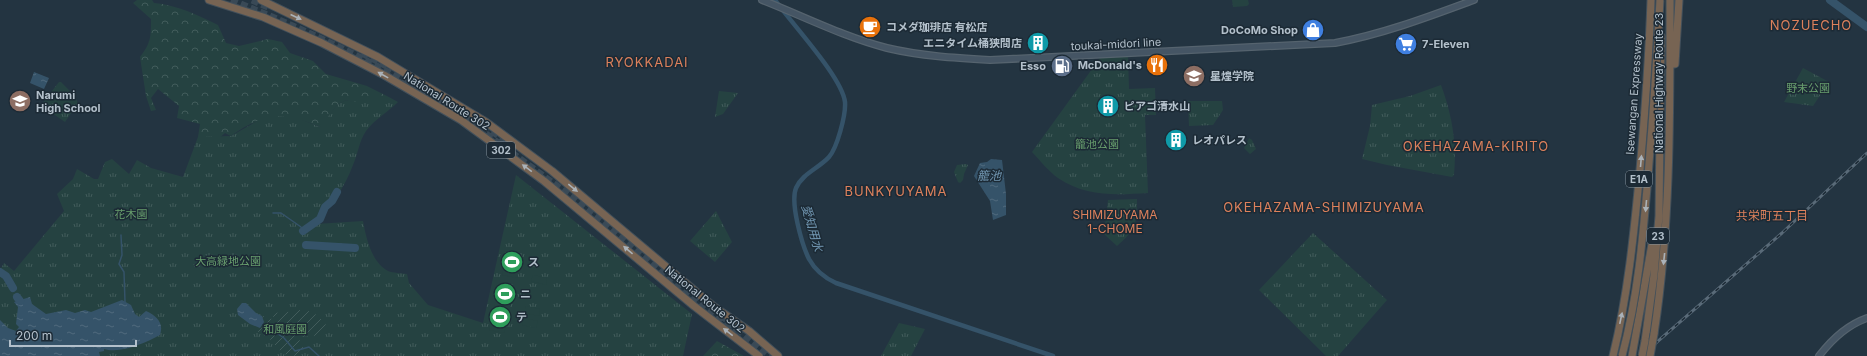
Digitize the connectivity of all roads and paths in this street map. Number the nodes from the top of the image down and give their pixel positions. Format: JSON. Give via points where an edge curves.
{"nodes":[{"id":1,"x":209,"y":0,"type":"edge"},
{"id":2,"x":261,"y":0,"type":"edge"},
{"id":3,"x":762,"y":0,"type":"edge"},
{"id":4,"x":1474,"y":0,"type":"edge"},
{"id":5,"x":1651,"y":0,"type":"edge"},
{"id":6,"x":1659,"y":0,"type":"edge"},
{"id":7,"x":1670,"y":0,"type":"edge"},
{"id":8,"x":1679,"y":0,"type":"edge"},
{"id":9,"x":1661,"y":130,"type":"junction"},
{"id":10,"x":1670,"y":150,"type":"junction"},
{"id":11,"x":1867,"y":318,"type":"edge"},
{"id":12,"x":759,"y":356,"type":"edge"},
{"id":13,"x":778,"y":356,"type":"edge"},
{"id":14,"x":1613,"y":356,"type":"edge"},
{"id":15,"x":1622,"y":356,"type":"edge"},
{"id":16,"x":1632,"y":356,"type":"edge"},
{"id":17,"x":1642,"y":356,"type":"edge"},
{"id":18,"x":1650,"y":356,"type":"edge"},
{"id":19,"x":1819,"y":356,"type":"edge"}],
"edges":[{"from":12,"to":1,"type":"highway","name":"National Route 302","number":"302","one_way":true,"via":[[694,306],[544,181],[461,120],[384,75],[322,43],[263,17]]},
{"from":2,"to":13,"type":"highway","name":"National Route 302","number":"302","one_way":true,"via":[[378,57],[486,122],[552,171],[713,306],[749,331]]},
{"from":3,"to":4,"type":"main road","name":"toukai-midori line","via":[[826,27],[886,48],[933,57],[990,60],[1336,43],[1368,37]]},
{"from":14,"to":5,"type":"highway","name":"Isewangan Expressway","number":"E1A","one_way":true,"via":[[1636,218]]},
{"from":6,"to":9,"type":"highway","name":"National Highway Route 23","number":"23"},
{"from":6,"to":15,"type":"highway","name":"Isewangan Expressway","number":"E1A","one_way":true,"bridge":true,"via":[[1655,88],[1641,253]]},
{"from":7,"to":10,"type":"highway","name":"National Highway Route 23","number":"23"},
{"from":8,"to":10,"type":"highway","via":[[1674,66],[1675,123]]},
{"from":9,"to":16,"type":"highway","via":[[1653,240]]},
{"from":9,"to":17,"type":"highway","name":"National Highway Route 23","number":"23","bridge":true,"via":[[1657,249]]},
{"from":10,"to":18,"type":"highway","name":"National Highway Route 23","number":"23","one_way":true,"bridge":true,"via":[[1667,229]]},
{"from":11,"to":19,"type":"main road","via":[[1849,326]]}]}
